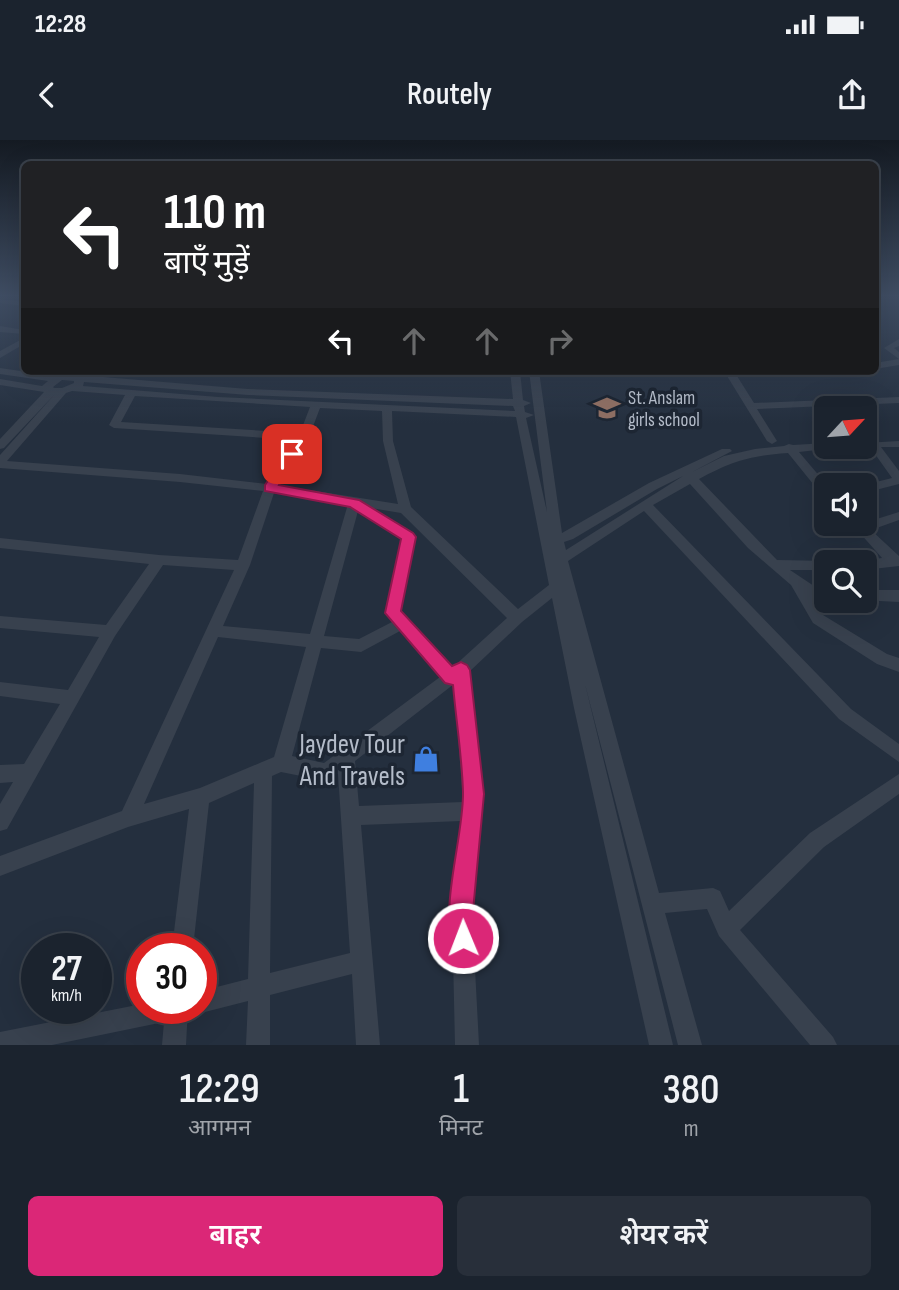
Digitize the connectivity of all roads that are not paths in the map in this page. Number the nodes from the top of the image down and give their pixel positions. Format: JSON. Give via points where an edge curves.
{"nodes":[{"id":1,"x":899,"y":342,"type":"edge"},
{"id":2,"x":21,"y":343,"type":"edge"},
{"id":3,"x":0,"y":355,"type":"edge"},
{"id":4,"x":898,"y":357,"type":"edge"},
{"id":5,"x":879,"y":364,"type":"edge"},
{"id":6,"x":0,"y":371,"type":"edge"},
{"id":7,"x":21,"y":374,"type":"edge"},
{"id":8,"x":28,"y":375,"type":"edge"},
{"id":9,"x":77,"y":375,"type":"edge"},
{"id":10,"x":515,"y":375,"type":"edge"},
{"id":11,"x":535,"y":375,"type":"edge"},
{"id":12,"x":731,"y":375,"type":"edge"},
{"id":13,"x":55,"y":379,"type":"junction"},
{"id":14,"x":0,"y":382,"type":"edge"},
{"id":15,"x":49,"y":390,"type":"junction"},
{"id":16,"x":68,"y":390,"type":"junction"},
{"id":17,"x":131,"y":394,"type":"junction"},
{"id":18,"x":899,"y":400,"type":"edge"},
{"id":19,"x":316,"y":404,"type":"junction"},
{"id":20,"x":539,"y":404,"type":"junction"},
{"id":21,"x":750,"y":405,"type":"junction"},
{"id":22,"x":387,"y":409,"type":"junction"},
{"id":23,"x":519,"y":409,"type":"junction"},
{"id":24,"x":540,"y":416,"type":"junction"},
{"id":25,"x":304,"y":437,"type":"junction"},
{"id":26,"x":899,"y":437,"type":"edge"},
{"id":27,"x":814,"y":438,"type":"edge"},
{"id":28,"x":877,"y":440,"type":"edge"},
{"id":29,"x":3,"y":441,"type":"edge"},
{"id":30,"x":772,"y":441,"type":"junction"},
{"id":31,"x":877,"y":442,"type":"edge"},
{"id":32,"x":899,"y":444,"type":"edge"},
{"id":33,"x":814,"y":446,"type":"edge"},
{"id":34,"x":789,"y":447,"type":"junction"},
{"id":35,"x":877,"y":453,"type":"edge"},
{"id":36,"x":0,"y":463,"type":"edge"},
{"id":37,"x":687,"y":474,"type":"junction"},
{"id":38,"x":814,"y":477,"type":"edge"},
{"id":39,"x":899,"y":480,"type":"edge"},
{"id":40,"x":877,"y":486,"type":"edge"},
{"id":41,"x":270,"y":488,"type":"junction"},
{"id":42,"x":354,"y":503,"type":"junction"},
{"id":43,"x":645,"y":504,"type":"junction"},
{"id":44,"x":405,"y":509,"type":"junction"},
{"id":45,"x":899,"y":516,"type":"edge"},
{"id":46,"x":877,"y":521,"type":"edge"},
{"id":47,"x":870,"y":536,"type":"edge"},
{"id":48,"x":552,"y":541,"type":"junction"},
{"id":49,"x":0,"y":543,"type":"edge"},
{"id":50,"x":159,"y":560,"type":"junction"},
{"id":51,"x":556,"y":561,"type":"junction"},
{"id":52,"x":896,"y":561,"type":"edge"},
{"id":53,"x":877,"y":563,"type":"edge"},
{"id":54,"x":243,"y":565,"type":"junction"},
{"id":55,"x":775,"y":565,"type":"junction"},
{"id":56,"x":814,"y":565,"type":"edge"},
{"id":57,"x":797,"y":583,"type":"junction"},
{"id":58,"x":556,"y":587,"type":"junction"},
{"id":59,"x":814,"y":590,"type":"edge"},
{"id":60,"x":877,"y":596,"type":"edge"},
{"id":61,"x":899,"y":596,"type":"edge"},
{"id":62,"x":517,"y":618,"type":"junction"},
{"id":63,"x":0,"y":622,"type":"edge"},
{"id":64,"x":402,"y":623,"type":"junction"},
{"id":65,"x":215,"y":631,"type":"junction"},
{"id":66,"x":110,"y":632,"type":"junction"},
{"id":67,"x":315,"y":641,"type":"junction"},
{"id":68,"x":899,"y":665,"type":"edge"},
{"id":69,"x":456,"y":674,"type":"junction"},
{"id":70,"x":0,"y":689,"type":"edge"},
{"id":71,"x":71,"y":698,"type":"junction"},
{"id":72,"x":899,"y":754,"type":"edge"},
{"id":73,"x":345,"y":757,"type":"junction"},
{"id":74,"x":272,"y":768,"type":"junction"},
{"id":75,"x":27,"y":773,"type":"junction"},
{"id":76,"x":0,"y":774,"type":"edge"},
{"id":77,"x":898,"y":785,"type":"edge"},
{"id":78,"x":200,"y":797,"type":"junction"},
{"id":79,"x":472,"y":811,"type":"junction"},
{"id":80,"x":350,"y":816,"type":"junction"},
{"id":81,"x":128,"y":818,"type":"junction"},
{"id":82,"x":0,"y":822,"type":"edge"},
{"id":83,"x":0,"y":866,"type":"edge"},
{"id":84,"x":652,"y":904,"type":"junction"},
{"id":85,"x":726,"y":929,"type":"junction"},
{"id":86,"x":185,"y":933,"type":"edge"},
{"id":87,"x":362,"y":961,"type":"junction"},
{"id":88,"x":259,"y":987,"type":"junction"},
{"id":89,"x":217,"y":998,"type":"edge"},
{"id":90,"x":126,"y":1018,"type":"edge"},
{"id":91,"x":176,"y":1024,"type":"edge"},
{"id":92,"x":0,"y":1044,"type":"edge"},
{"id":93,"x":174,"y":1045,"type":"edge"},
{"id":94,"x":258,"y":1045,"type":"edge"},
{"id":95,"x":368,"y":1045,"type":"edge"},
{"id":96,"x":467,"y":1045,"type":"edge"},
{"id":97,"x":661,"y":1045,"type":"edge"},
{"id":98,"x":690,"y":1045,"type":"edge"},
{"id":99,"x":825,"y":1045,"type":"edge"}],
"edges":[{"from":1,"to":4,"type":"street","via":[[888,347]]},
{"from":2,"to":3,"type":"street"},
{"from":4,"to":5,"type":"street"},
{"from":6,"to":7,"type":"street"},
{"from":8,"to":13,"type":"street"},
{"from":9,"to":13,"type":"street"},
{"from":9,"to":16,"type":"street"},
{"from":9,"to":23,"type":"street","via":[[248,392]]},
{"from":10,"to":23,"type":"street"},
{"from":11,"to":20,"type":"street"},
{"from":12,"to":21,"type":"street"},
{"from":13,"to":15,"type":"street","via":[[47,386]]},
{"from":14,"to":15,"type":"street"},
{"from":15,"to":16,"type":"street"},
{"from":15,"to":29,"type":"street"},
{"from":16,"to":17,"type":"street"},
{"from":16,"to":36,"type":"street"},
{"from":17,"to":19,"type":"street"},
{"from":17,"to":25,"type":"street","via":[[114,425]]},
{"from":18,"to":21,"type":"street"},
{"from":19,"to":22,"type":"street"},
{"from":19,"to":25,"type":"street"},
{"from":20,"to":23,"type":"street"},
{"from":20,"to":24,"type":"street"},
{"from":21,"to":30,"type":"street"},
{"from":22,"to":23,"type":"street"},
{"from":22,"to":44,"type":"street","via":[[388,441]]},
{"from":23,"to":24,"type":"street"},
{"from":23,"to":48,"type":"street"},
{"from":24,"to":48,"type":"street"},
{"from":25,"to":41,"type":"street"},
{"from":26,"to":28,"type":"street"},
{"from":27,"to":30,"type":"street"},
{"from":30,"to":37,"type":"street","via":[[726,451]]},
{"from":31,"to":32,"type":"street"},
{"from":33,"to":34,"type":"street"},
{"from":34,"to":37,"type":"street","via":[[741,455]]},
{"from":34,"to":38,"type":"street"},
{"from":35,"to":39,"type":"street"},
{"from":36,"to":41,"type":"street"},
{"from":37,"to":43,"type":"street"},
{"from":37,"to":48,"type":"street"},
{"from":37,"to":55,"type":"street"},
{"from":39,"to":40,"type":"street"},
{"from":41,"to":42,"type":"street"},
{"from":41,"to":54,"type":"street"},
{"from":42,"to":44,"type":"street"},
{"from":42,"to":64,"type":"street","via":[[408,537],[393,613]]},
{"from":42,"to":67,"type":"street"},
{"from":43,"to":51,"type":"street"},
{"from":43,"to":72,"type":"street","via":[[845,714]]},
{"from":44,"to":62,"type":"street"},
{"from":45,"to":46,"type":"street"},
{"from":47,"to":52,"type":"street"},
{"from":48,"to":51,"type":"street"},
{"from":49,"to":50,"type":"street"},
{"from":50,"to":54,"type":"street"},
{"from":50,"to":66,"type":"street"},
{"from":51,"to":58,"type":"street"},
{"from":51,"to":84,"type":"street"},
{"from":52,"to":53,"type":"street"},
{"from":54,"to":65,"type":"street"},
{"from":55,"to":56,"type":"street"},
{"from":55,"to":57,"type":"street"},
{"from":57,"to":59,"type":"street"},
{"from":57,"to":68,"type":"street","via":[[818,619]]},
{"from":58,"to":62,"type":"street"},
{"from":58,"to":97,"type":"street"},
{"from":60,"to":61,"type":"street"},
{"from":62,"to":69,"type":"street"},
{"from":63,"to":66,"type":"street"},
{"from":64,"to":67,"type":"street","via":[[361,646]]},
{"from":64,"to":69,"type":"street"},
{"from":65,"to":67,"type":"street"},
{"from":65,"to":81,"type":"street"},
{"from":66,"to":71,"type":"street"},
{"from":67,"to":74,"type":"street"},
{"from":69,"to":73,"type":"street"},
{"from":69,"to":79,"type":"street"},
{"from":70,"to":71,"type":"street"},
{"from":71,"to":75,"type":"street"},
{"from":73,"to":74,"type":"street","via":[[326,772]]},
{"from":73,"to":80,"type":"street"},
{"from":74,"to":78,"type":"street"},
{"from":74,"to":88,"type":"street"},
{"from":75,"to":76,"type":"street"},
{"from":75,"to":82,"type":"street"},
{"from":77,"to":85,"type":"street","via":[[817,840]]},
{"from":78,"to":81,"type":"street"},
{"from":78,"to":86,"type":"street"},
{"from":79,"to":80,"type":"street"},
{"from":79,"to":96,"type":"street","via":[[462,911]]},
{"from":80,"to":87,"type":"street"},
{"from":81,"to":83,"type":"street"},
{"from":84,"to":85,"type":"street","via":[[713,898]]},
{"from":84,"to":98,"type":"street"},
{"from":85,"to":99,"type":"street"},
{"from":87,"to":88,"type":"street"},
{"from":87,"to":95,"type":"street"},
{"from":88,"to":89,"type":"street"},
{"from":88,"to":94,"type":"street"},
{"from":90,"to":92,"type":"street"},
{"from":91,"to":93,"type":"street"}]}
